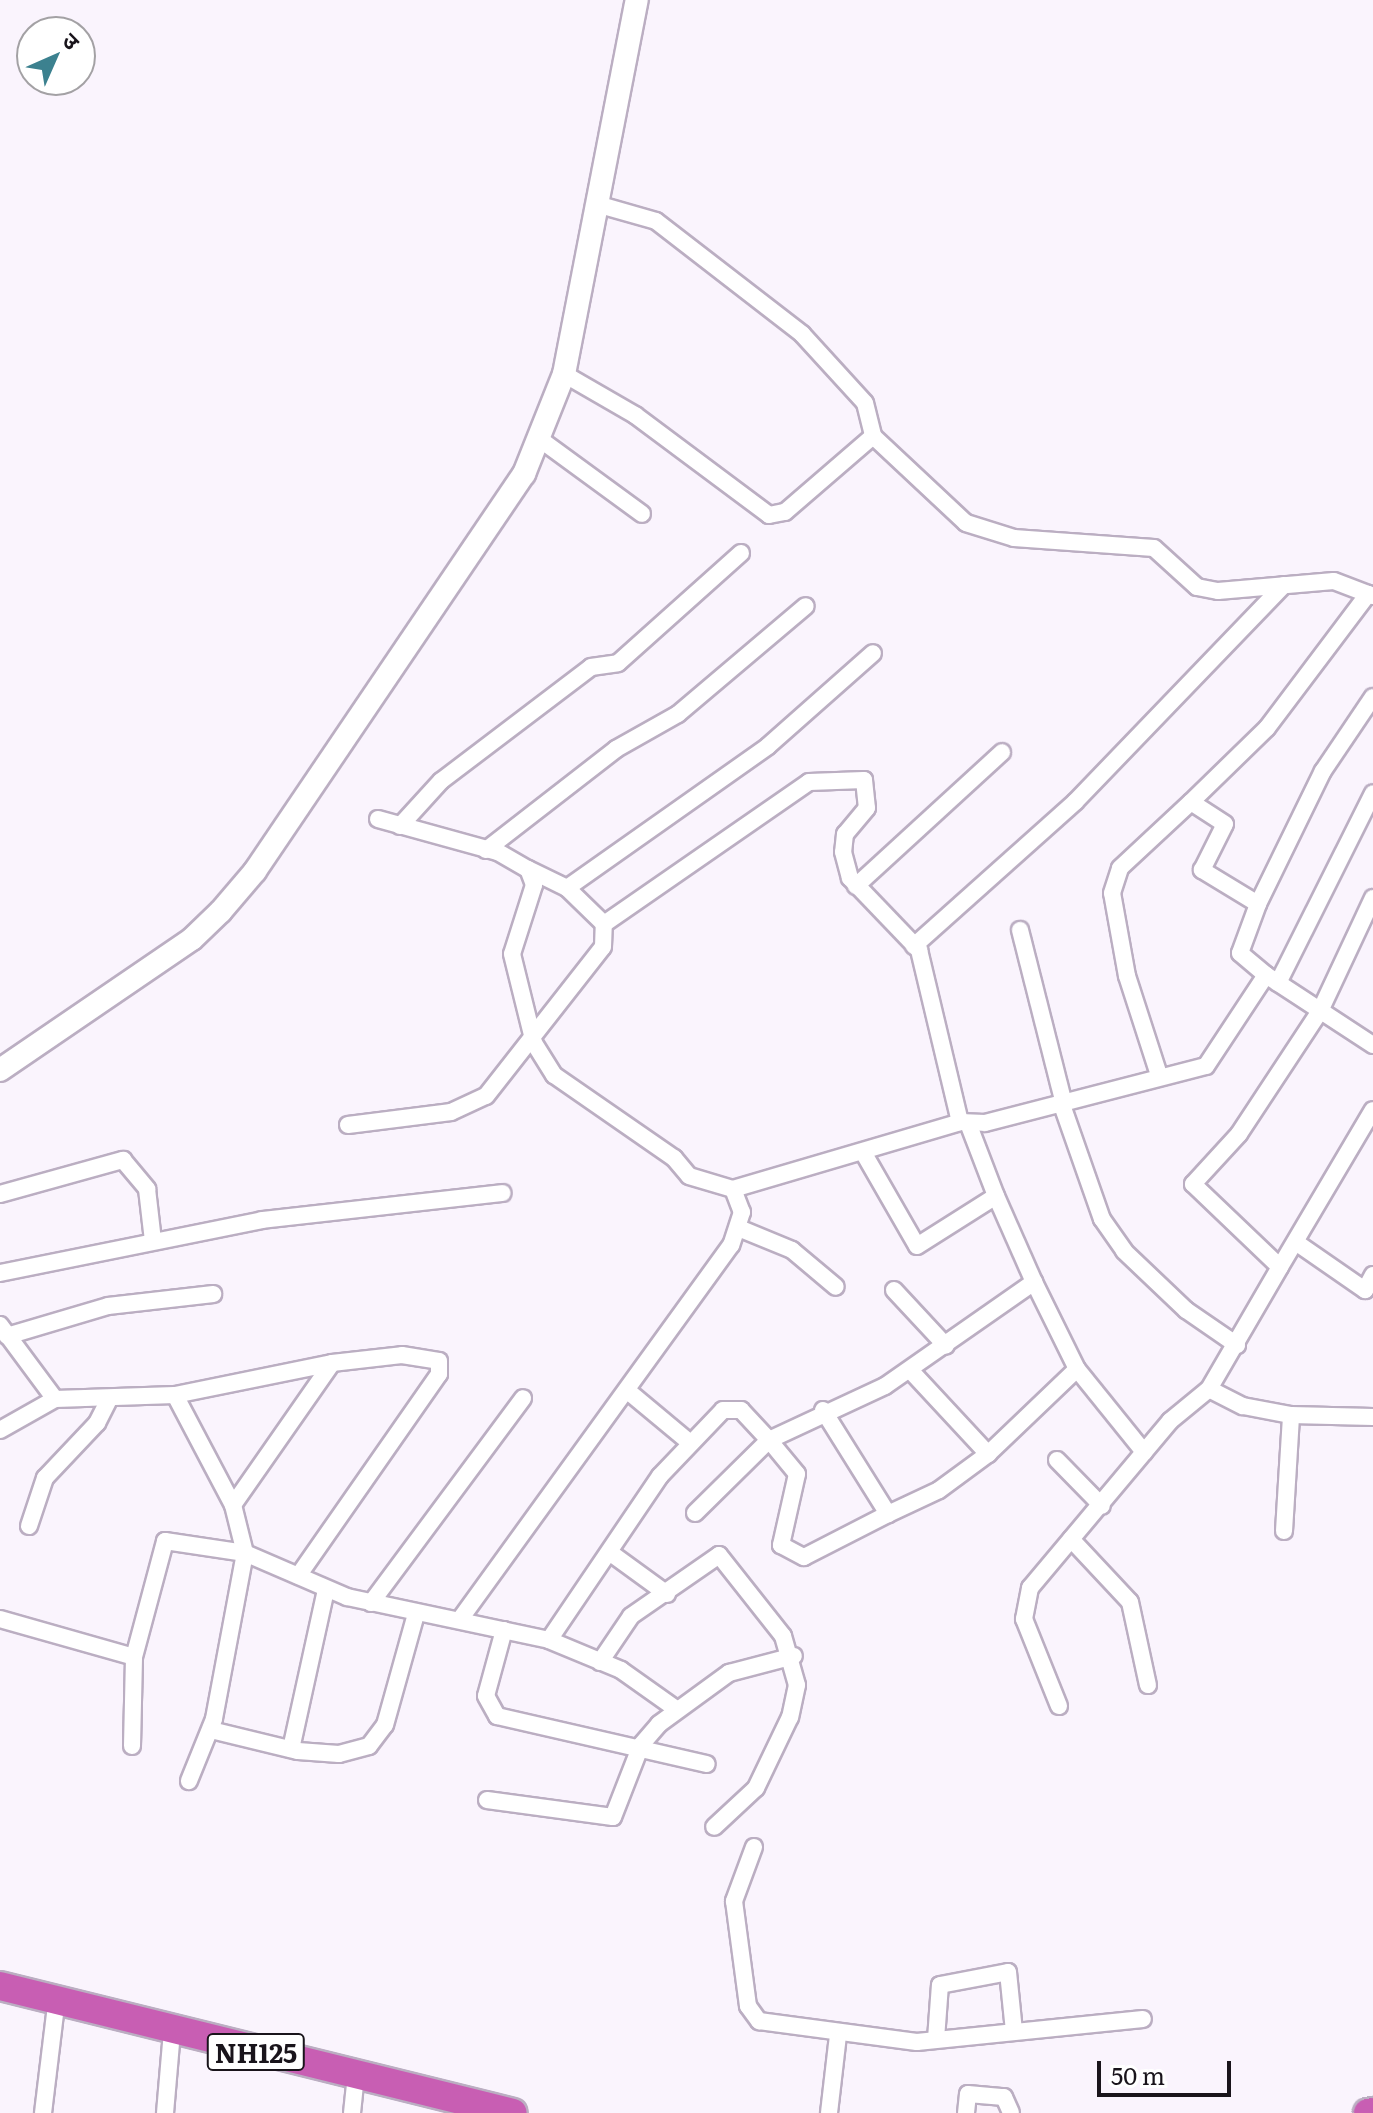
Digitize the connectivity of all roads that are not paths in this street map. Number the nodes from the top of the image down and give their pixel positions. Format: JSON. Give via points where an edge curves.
{"nodes":[{"id":1,"x":637,"y":0,"type":"edge"},
{"id":2,"x":600,"y":205,"type":"junction"},
{"id":3,"x":564,"y":374,"type":"junction"},
{"id":4,"x":873,"y":436,"type":"junction"},
{"id":5,"x":541,"y":440,"type":"junction"},
{"id":6,"x":642,"y":514,"type":"dead end"},
{"id":7,"x":741,"y":553,"type":"dead end"},
{"id":8,"x":1284,"y":585,"type":"junction"},
{"id":9,"x":1371,"y":595,"type":"edge"},
{"id":10,"x":806,"y":606,"type":"dead end"},
{"id":11,"x":873,"y":653,"type":"dead end"},
{"id":12,"x":1370,"y":707,"type":"edge"},
{"id":13,"x":1002,"y":752,"type":"dead end"},
{"id":14,"x":1373,"y":793,"type":"edge"},
{"id":15,"x":1191,"y":802,"type":"junction"},
{"id":16,"x":378,"y":819,"type":"dead end"},
{"id":17,"x":400,"y":826,"type":"junction"},
{"id":18,"x":486,"y":850,"type":"junction"},
{"id":19,"x":528,"y":869,"type":"junction"},
{"id":20,"x":856,"y":886,"type":"junction"},
{"id":21,"x":567,"y":888,"type":"junction"},
{"id":22,"x":1373,"y":898,"type":"edge"},
{"id":23,"x":1258,"y":904,"type":"junction"},
{"id":24,"x":604,"y":924,"type":"junction"},
{"id":25,"x":1020,"y":930,"type":"dead end"},
{"id":26,"x":914,"y":946,"type":"junction"},
{"id":27,"x":1272,"y":979,"type":"junction"},
{"id":28,"x":1320,"y":1011,"type":"junction"},
{"id":29,"x":534,"y":1043,"type":"junction"},
{"id":30,"x":1373,"y":1045,"type":"edge"},
{"id":31,"x":0,"y":1070,"type":"edge"},
{"id":32,"x":1159,"y":1075,"type":"junction"},
{"id":33,"x":1063,"y":1105,"type":"junction"},
{"id":34,"x":1373,"y":1110,"type":"edge"},
{"id":35,"x":964,"y":1122,"type":"junction"},
{"id":36,"x":348,"y":1125,"type":"dead end"},
{"id":37,"x":863,"y":1152,"type":"junction"},
{"id":38,"x":733,"y":1189,"type":"junction"},
{"id":39,"x":502,"y":1193,"type":"dead end"},
{"id":40,"x":0,"y":1194,"type":"edge"},
{"id":41,"x":996,"y":1196,"type":"junction"},
{"id":42,"x":741,"y":1229,"type":"junction"},
{"id":43,"x":153,"y":1241,"type":"junction"},
{"id":44,"x":1297,"y":1243,"type":"junction"},
{"id":45,"x":1280,"y":1267,"type":"junction"},
{"id":46,"x":0,"y":1273,"type":"edge"},
{"id":47,"x":1373,"y":1275,"type":"edge"},
{"id":48,"x":1034,"y":1282,"type":"junction"},
{"id":49,"x":836,"y":1287,"type":"dead end"},
{"id":50,"x":894,"y":1290,"type":"dead end"},
{"id":51,"x":213,"y":1294,"type":"dead end"},
{"id":52,"x":3,"y":1331,"type":"edge"},
{"id":53,"x":1237,"y":1345,"type":"junction"},
{"id":54,"x":946,"y":1346,"type":"junction"},
{"id":55,"x":332,"y":1363,"type":"junction"},
{"id":56,"x":1077,"y":1369,"type":"junction"},
{"id":57,"x":910,"y":1370,"type":"junction"},
{"id":58,"x":1209,"y":1389,"type":"junction"},
{"id":59,"x":629,"y":1392,"type":"junction"},
{"id":60,"x":175,"y":1395,"type":"junction"},
{"id":61,"x":523,"y":1398,"type":"dead end"},
{"id":62,"x":55,"y":1399,"type":"junction"},
{"id":63,"x":109,"y":1399,"type":"junction"},
{"id":64,"x":823,"y":1410,"type":"junction"},
{"id":65,"x":1291,"y":1415,"type":"junction"},
{"id":66,"x":1373,"y":1417,"type":"edge"},
{"id":67,"x":0,"y":1430,"type":"edge"},
{"id":68,"x":769,"y":1440,"type":"junction"},
{"id":69,"x":689,"y":1442,"type":"junction"},
{"id":70,"x":1144,"y":1452,"type":"junction"},
{"id":71,"x":988,"y":1454,"type":"junction"},
{"id":72,"x":1057,"y":1460,"type":"dead end"},
{"id":73,"x":233,"y":1505,"type":"junction"},
{"id":74,"x":1102,"y":1506,"type":"junction"},
{"id":75,"x":695,"y":1513,"type":"dead end"},
{"id":76,"x":888,"y":1514,"type":"junction"},
{"id":77,"x":29,"y":1526,"type":"dead end"},
{"id":78,"x":1284,"y":1531,"type":"dead end"},
{"id":79,"x":1071,"y":1539,"type":"junction"},
{"id":80,"x":245,"y":1553,"type":"junction"},
{"id":81,"x":612,"y":1554,"type":"junction"},
{"id":82,"x":298,"y":1576,"type":"junction"},
{"id":83,"x":326,"y":1590,"type":"junction"},
{"id":84,"x":667,"y":1594,"type":"junction"},
{"id":85,"x":371,"y":1603,"type":"junction"},
{"id":86,"x":416,"y":1614,"type":"junction"},
{"id":87,"x":0,"y":1619,"type":"edge"},
{"id":88,"x":460,"y":1619,"type":"junction"},
{"id":89,"x":504,"y":1630,"type":"junction"},
{"id":90,"x":549,"y":1640,"type":"junction"},
{"id":91,"x":794,"y":1656,"type":"junction"},
{"id":92,"x":134,"y":1657,"type":"junction"},
{"id":93,"x":600,"y":1662,"type":"junction"},
{"id":94,"x":1148,"y":1685,"type":"dead end"},
{"id":95,"x":1059,"y":1706,"type":"dead end"},
{"id":96,"x":676,"y":1709,"type":"junction"},
{"id":97,"x":211,"y":1730,"type":"junction"},
{"id":98,"x":641,"y":1745,"type":"junction"},
{"id":99,"x":132,"y":1746,"type":"dead end"},
{"id":100,"x":291,"y":1749,"type":"junction"},
{"id":101,"x":707,"y":1764,"type":"dead end"},
{"id":102,"x":189,"y":1781,"type":"dead end"},
{"id":103,"x":487,"y":1800,"type":"dead end"},
{"id":104,"x":714,"y":1827,"type":"dead end"},
{"id":105,"x":754,"y":1847,"type":"dead end"},
{"id":106,"x":0,"y":1986,"type":"edge"},
{"id":107,"x":56,"y":2005,"type":"junction"},
{"id":108,"x":1143,"y":2019,"type":"dead end"},
{"id":109,"x":172,"y":2031,"type":"junction"},
{"id":110,"x":1014,"y":2031,"type":"junction"},
{"id":111,"x":838,"y":2035,"type":"junction"},
{"id":112,"x":936,"y":2039,"type":"junction"},
{"id":113,"x":356,"y":2077,"type":"junction"},
{"id":114,"x":43,"y":2113,"type":"edge"},
{"id":115,"x":165,"y":2113,"type":"edge"},
{"id":116,"x":352,"y":2113,"type":"edge"},
{"id":117,"x":513,"y":2113,"type":"edge"},
{"id":118,"x":829,"y":2113,"type":"edge"},
{"id":119,"x":966,"y":2113,"type":"edge"},
{"id":120,"x":1011,"y":2113,"type":"edge"}],
"edges":[{"from":1,"to":2,"type":"street"},
{"from":2,"to":3,"type":"street"},
{"from":2,"to":4,"type":"street","via":[[656,221],[802,334],[865,403]]},
{"from":3,"to":4,"type":"street","via":[[635,415],[769,515],[785,512]]},
{"from":3,"to":5,"type":"street"},
{"from":4,"to":8,"type":"street","via":[[913,481],[986,533],[1132,542],[1154,548],[1197,587],[1218,591]]},
{"from":5,"to":6,"type":"street"},
{"from":5,"to":31,"type":"street","via":[[255,871],[192,939]]},
{"from":7,"to":17,"type":"street","via":[[618,663],[591,667],[441,781]]},
{"from":8,"to":9,"type":"street","via":[[1334,581]]},
{"from":8,"to":26,"type":"street","via":[[1075,802]]},
{"from":9,"to":15,"type":"street","via":[[1267,728]]},
{"from":10,"to":18,"type":"street","via":[[678,714],[616,749]]},
{"from":11,"to":21,"type":"street","via":[[768,746]]},
{"from":12,"to":23,"type":"street","via":[[1323,771]]},
{"from":13,"to":20,"type":"street"},
{"from":14,"to":27,"type":"street"},
{"from":15,"to":23,"type":"street","via":[[1225,824],[1202,870]]},
{"from":15,"to":32,"type":"street","via":[[1120,868],[1112,893],[1127,976]]},
{"from":16,"to":17,"type":"street"},
{"from":17,"to":18,"type":"street"},
{"from":18,"to":19,"type":"street"},
{"from":19,"to":21,"type":"street"},
{"from":19,"to":29,"type":"street","via":[[534,885],[512,954]]},
{"from":20,"to":24,"type":"street","via":[[843,852],[845,834],[867,808],[864,780],[809,782]]},
{"from":20,"to":26,"type":"street"},
{"from":21,"to":24,"type":"street"},
{"from":22,"to":28,"type":"street"},
{"from":23,"to":27,"type":"street","via":[[1240,953]]},
{"from":24,"to":29,"type":"street","via":[[603,947]]},
{"from":25,"to":33,"type":"street"},
{"from":26,"to":35,"type":"street"},
{"from":27,"to":28,"type":"street"},
{"from":27,"to":32,"type":"street","via":[[1206,1066]]},
{"from":28,"to":30,"type":"street"},
{"from":28,"to":45,"type":"street","via":[[1239,1134],[1193,1184]]},
{"from":29,"to":36,"type":"street","via":[[471,1105]]},
{"from":29,"to":38,"type":"street","via":[[554,1075],[689,1176]]},
{"from":32,"to":33,"type":"street"},
{"from":33,"to":35,"type":"street"},
{"from":33,"to":53,"type":"street","via":[[1102,1219],[1117,1240],[1186,1310]]},
{"from":34,"to":44,"type":"street"},
{"from":35,"to":37,"type":"street"},
{"from":35,"to":41,"type":"street"},
{"from":37,"to":38,"type":"street"},
{"from":37,"to":41,"type":"street","via":[[917,1246]]},
{"from":38,"to":42,"type":"street"},
{"from":39,"to":43,"type":"street"},
{"from":40,"to":43,"type":"street","via":[[123,1160],[147,1189]]},
{"from":41,"to":48,"type":"street"},
{"from":42,"to":49,"type":"street","via":[[792,1250]]},
{"from":42,"to":59,"type":"street"},
{"from":43,"to":46,"type":"street"},
{"from":44,"to":45,"type":"street"},
{"from":44,"to":47,"type":"street","via":[[1365,1290]]},
{"from":45,"to":53,"type":"street"},
{"from":48,"to":54,"type":"street"},
{"from":48,"to":56,"type":"street"},
{"from":50,"to":54,"type":"street"},
{"from":51,"to":52,"type":"street","via":[[108,1306]]},
{"from":52,"to":62,"type":"street"},
{"from":53,"to":58,"type":"street"},
{"from":54,"to":57,"type":"street"},
{"from":55,"to":60,"type":"street"},
{"from":55,"to":73,"type":"street"},
{"from":55,"to":82,"type":"street","via":[[425,1355],[441,1366]]},
{"from":56,"to":70,"type":"street"},
{"from":56,"to":71,"type":"street"},
{"from":57,"to":64,"type":"street"},
{"from":57,"to":71,"type":"street"},
{"from":58,"to":65,"type":"street","via":[[1243,1406]]},
{"from":58,"to":70,"type":"street"},
{"from":59,"to":69,"type":"street"},
{"from":59,"to":88,"type":"street"},
{"from":60,"to":63,"type":"street"},
{"from":60,"to":73,"type":"street"},
{"from":61,"to":85,"type":"street"},
{"from":62,"to":63,"type":"street"},
{"from":62,"to":67,"type":"street"},
{"from":63,"to":77,"type":"street","via":[[97,1423],[45,1478]]},
{"from":64,"to":68,"type":"street"},
{"from":64,"to":76,"type":"street"},
{"from":65,"to":66,"type":"street"},
{"from":65,"to":78,"type":"street"},
{"from":68,"to":69,"type":"street","via":[[734,1408]]},
{"from":68,"to":75,"type":"street"},
{"from":68,"to":76,"type":"street","via":[[797,1474],[781,1545],[804,1557]]},
{"from":69,"to":81,"type":"street"},
{"from":70,"to":74,"type":"street"},
{"from":71,"to":76,"type":"street","via":[[939,1490]]},
{"from":72,"to":74,"type":"street"},
{"from":73,"to":80,"type":"street"},
{"from":74,"to":79,"type":"street"},
{"from":79,"to":94,"type":"street","via":[[1130,1602]]},
{"from":79,"to":95,"type":"street","via":[[1044,1564],[1024,1603]]},
{"from":80,"to":82,"type":"street"},
{"from":80,"to":92,"type":"street","via":[[165,1541]]},
{"from":80,"to":97,"type":"street"},
{"from":81,"to":84,"type":"street"},
{"from":81,"to":90,"type":"street"},
{"from":82,"to":83,"type":"street"},
{"from":83,"to":85,"type":"street"},
{"from":83,"to":100,"type":"street"},
{"from":84,"to":91,"type":"street","via":[[719,1555]]},
{"from":84,"to":93,"type":"street","via":[[623,1624]]},
{"from":85,"to":86,"type":"street"},
{"from":86,"to":88,"type":"street"},
{"from":86,"to":100,"type":"street","via":[[380,1738],[339,1754]]},
{"from":87,"to":92,"type":"street"},
{"from":88,"to":89,"type":"street"},
{"from":89,"to":90,"type":"street"},
{"from":89,"to":98,"type":"street","via":[[486,1696],[497,1716]]},
{"from":90,"to":93,"type":"street"},
{"from":91,"to":96,"type":"street","via":[[729,1673]]},
{"from":91,"to":104,"type":"street","via":[[797,1685],[769,1767]]},
{"from":92,"to":99,"type":"street"},
{"from":93,"to":96,"type":"street"},
{"from":96,"to":98,"type":"street"},
{"from":97,"to":100,"type":"street"},
{"from":97,"to":102,"type":"street"},
{"from":98,"to":101,"type":"street"},
{"from":98,"to":103,"type":"street","via":[[613,1817]]},
{"from":105,"to":111,"type":"street","via":[[734,1901],[751,2014]]},
{"from":106,"to":107,"type":"highway","number":"NH125"},
{"from":107,"to":109,"type":"highway","number":"NH125"},
{"from":107,"to":114,"type":"street"},
{"from":108,"to":110,"type":"street"},
{"from":109,"to":113,"type":"highway","number":"NH125"},
{"from":109,"to":115,"type":"street"},
{"from":110,"to":112,"type":"street"},
{"from":110,"to":112,"type":"street","via":[[1008,1972],[940,1985]]},
{"from":111,"to":112,"type":"street"},
{"from":111,"to":118,"type":"street"},
{"from":113,"to":116,"type":"street"},
{"from":113,"to":117,"type":"highway","number":"NH125"},
{"from":119,"to":120,"type":"street","via":[[968,2094],[1004,2097]]}]}
